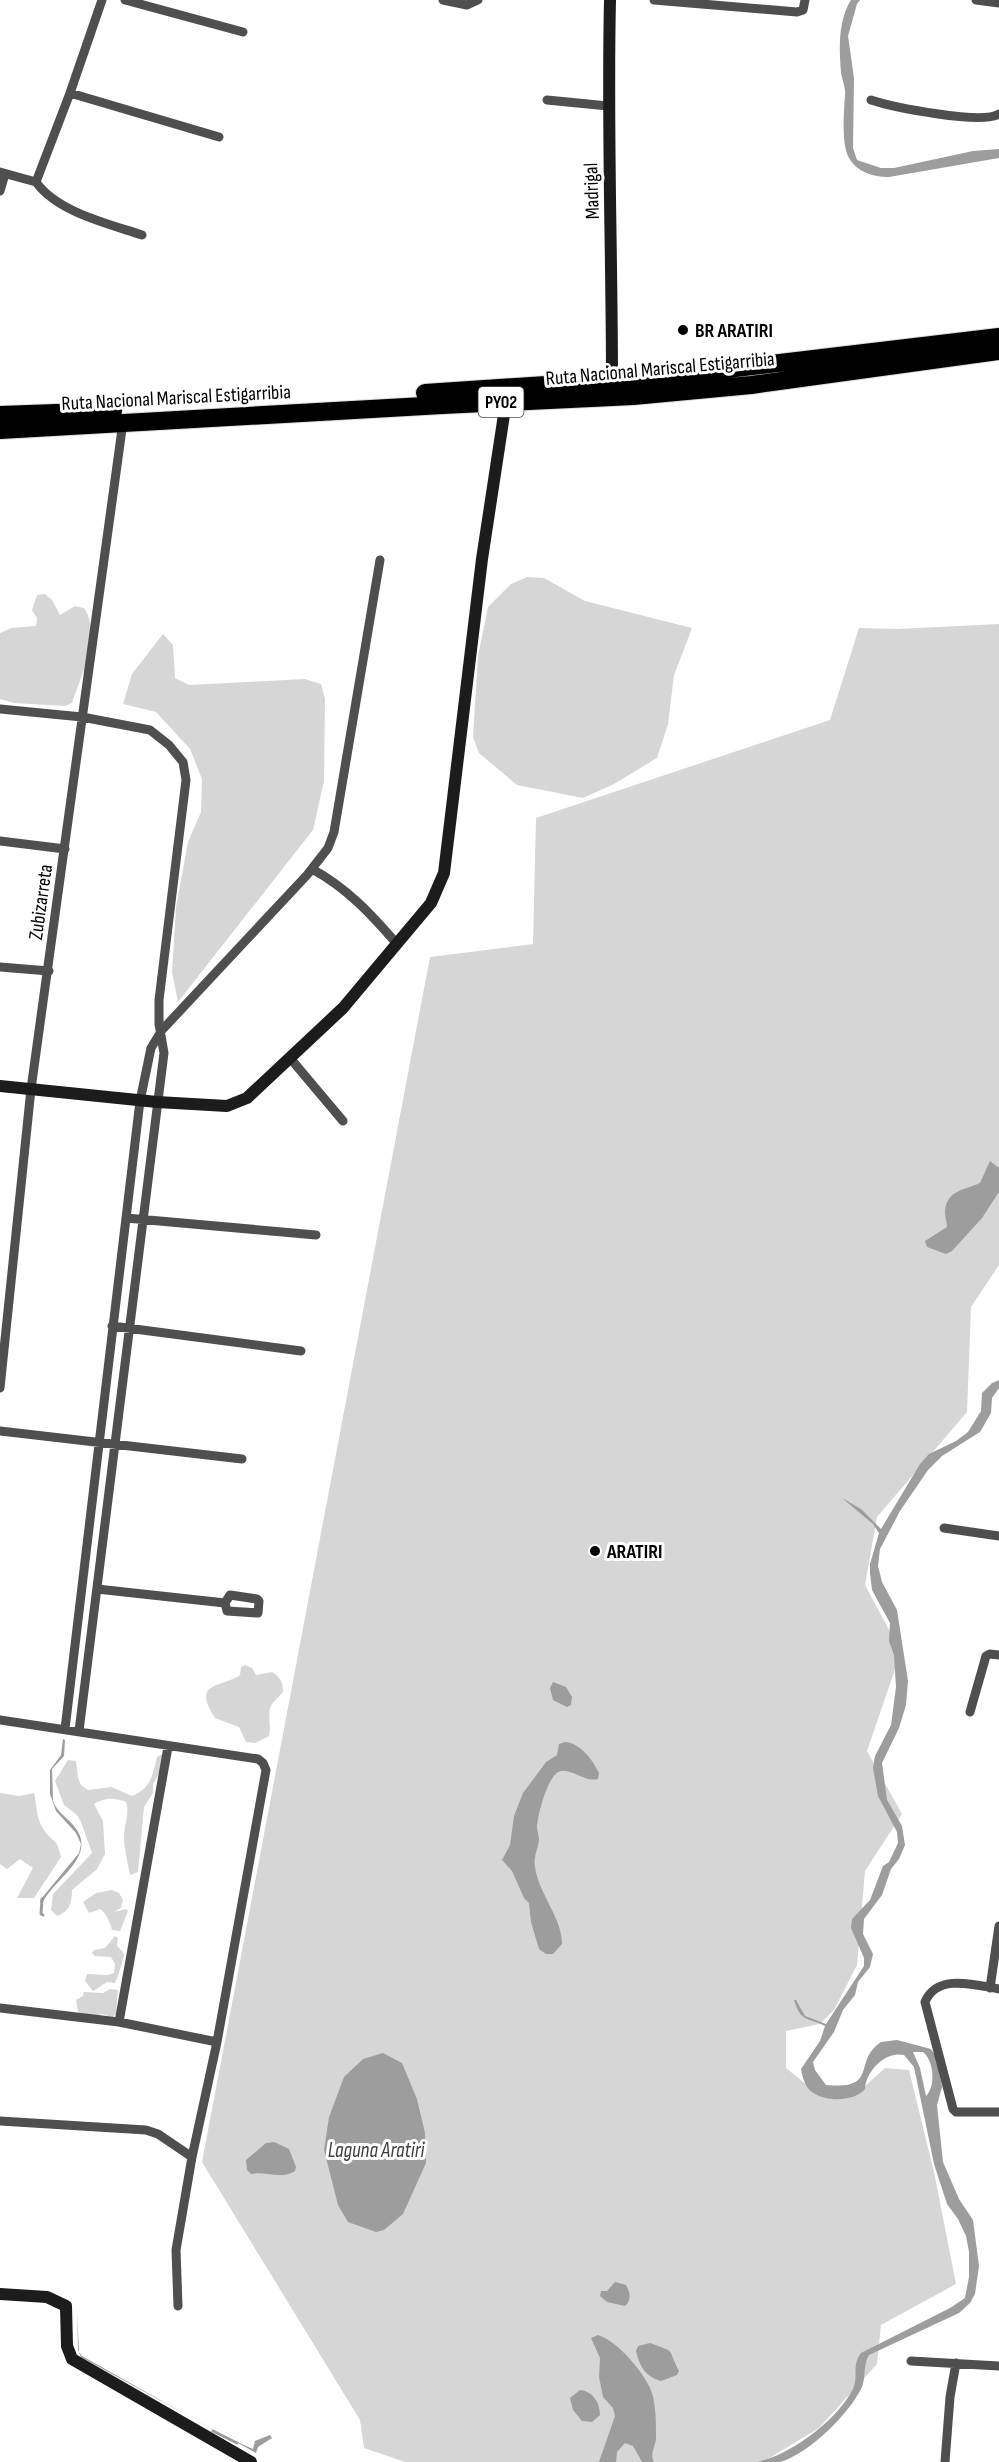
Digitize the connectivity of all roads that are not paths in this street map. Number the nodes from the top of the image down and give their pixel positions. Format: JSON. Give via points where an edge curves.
{"nodes":[{"id":1,"x":102,"y":0,"type":"edge"},
{"id":2,"x":125,"y":0,"type":"edge"},
{"id":3,"x":443,"y":0,"type":"edge"},
{"id":4,"x":478,"y":0,"type":"edge"},
{"id":5,"x":610,"y":0,"type":"edge"},
{"id":6,"x":654,"y":0,"type":"edge"},
{"id":7,"x":805,"y":0,"type":"edge"},
{"id":8,"x":976,"y":0,"type":"edge"},
{"id":9,"x":145,"y":2,"type":"edge"},
{"id":10,"x":999,"y":3,"type":"edge"},
{"id":11,"x":243,"y":32,"type":"dead end"},
{"id":12,"x":70,"y":93,"type":"junction"},
{"id":13,"x":548,"y":100,"type":"dead end"},
{"id":14,"x":871,"y":100,"type":"dead end"},
{"id":15,"x":608,"y":106,"type":"junction"},
{"id":16,"x":999,"y":114,"type":"edge"},
{"id":17,"x":219,"y":137,"type":"dead end"},
{"id":18,"x":3,"y":173,"type":"edge"},
{"id":19,"x":36,"y":182,"type":"junction"},
{"id":20,"x":0,"y":192,"type":"edge"},
{"id":21,"x":142,"y":235,"type":"dead end"},
{"id":22,"x":999,"y":337,"type":"edge"},
{"id":23,"x":999,"y":351,"type":"edge"},
{"id":24,"x":612,"y":381,"type":"junction"},
{"id":25,"x":507,"y":395,"type":"junction"},
{"id":26,"x":0,"y":416,"type":"edge"},
{"id":27,"x":123,"y":422,"type":"junction"},
{"id":28,"x":0,"y":430,"type":"edge"},
{"id":29,"x":380,"y":560,"type":"dead end"},
{"id":30,"x":0,"y":709,"type":"edge"},
{"id":31,"x":82,"y":717,"type":"junction"},
{"id":32,"x":0,"y":842,"type":"edge"},
{"id":33,"x":65,"y":849,"type":"junction"},
{"id":34,"x":312,"y":868,"type":"junction"},
{"id":35,"x":397,"y":944,"type":"junction"},
{"id":36,"x":0,"y":967,"type":"edge"},
{"id":37,"x":49,"y":972,"type":"junction"},
{"id":38,"x":162,"y":1030,"type":"junction"},
{"id":39,"x":290,"y":1058,"type":"junction"},
{"id":40,"x":0,"y":1086,"type":"edge"},
{"id":41,"x":31,"y":1089,"type":"junction"},
{"id":42,"x":140,"y":1101,"type":"junction"},
{"id":43,"x":157,"y":1102,"type":"junction"},
{"id":44,"x":343,"y":1121,"type":"dead end"},
{"id":45,"x":126,"y":1218,"type":"junction"},
{"id":46,"x":142,"y":1220,"type":"junction"},
{"id":47,"x":315,"y":1235,"type":"dead end"},
{"id":48,"x":112,"y":1326,"type":"junction"},
{"id":49,"x":129,"y":1328,"type":"junction"},
{"id":50,"x":301,"y":1351,"type":"dead end"},
{"id":51,"x":0,"y":1388,"type":"edge"},
{"id":52,"x":0,"y":1431,"type":"edge"},
{"id":53,"x":98,"y":1441,"type":"junction"},
{"id":54,"x":114,"y":1443,"type":"junction"},
{"id":55,"x":242,"y":1459,"type":"dead end"},
{"id":56,"x":944,"y":1528,"type":"dead end"},
{"id":57,"x":999,"y":1536,"type":"edge"},
{"id":58,"x":97,"y":1589,"type":"junction"},
{"id":59,"x":225,"y":1603,"type":"dead end"},
{"id":60,"x":999,"y":1655,"type":"edge"},
{"id":61,"x":970,"y":1712,"type":"dead end"},
{"id":62,"x":0,"y":1720,"type":"edge"},
{"id":63,"x":64,"y":1729,"type":"junction"},
{"id":64,"x":79,"y":1731,"type":"junction"},
{"id":65,"x":168,"y":1747,"type":"junction"},
{"id":66,"x":999,"y":1926,"type":"edge"},
{"id":67,"x":995,"y":1988,"type":"edge"},
{"id":68,"x":0,"y":2008,"type":"edge"},
{"id":69,"x":119,"y":2022,"type":"junction"},
{"id":70,"x":217,"y":2042,"type":"junction"},
{"id":71,"x":999,"y":2112,"type":"edge"},
{"id":72,"x":0,"y":2121,"type":"edge"},
{"id":73,"x":192,"y":2157,"type":"junction"},
{"id":74,"x":0,"y":2294,"type":"edge"},
{"id":75,"x":178,"y":2306,"type":"dead end"},
{"id":76,"x":910,"y":2361,"type":"dead end"},
{"id":77,"x":956,"y":2363,"type":"junction"},
{"id":78,"x":999,"y":2367,"type":"edge"},
{"id":79,"x":246,"y":2459,"type":"edge"},
{"id":80,"x":945,"y":2462,"type":"edge"}],
"edges":[{"from":1,"to":12,"type":"street"},
{"from":2,"to":9,"type":"street"},
{"from":3,"to":4,"type":"street","via":[[467,5]]},
{"from":5,"to":15,"type":"street","name":"Madrigal"},
{"from":6,"to":7,"type":"street","via":[[797,12],[803,10]]},
{"from":8,"to":10,"type":"street"},
{"from":9,"to":11,"type":"street"},
{"from":12,"to":17,"type":"street"},
{"from":12,"to":19,"type":"street"},
{"from":13,"to":15,"type":"street"},
{"from":14,"to":16,"type":"street","via":[[978,118]]},
{"from":15,"to":24,"type":"street","name":"Madrigal"},
{"from":18,"to":19,"type":"street"},
{"from":18,"to":20,"type":"street"},
{"from":19,"to":21,"type":"street","via":[[49,197],[88,217]]},
{"from":22,"to":24,"type":"highway","name":"Ruta Nacional Mariscal Estigarribia","number":"PY02"},
{"from":23,"to":25,"type":"highway","name":"Ruta Nacional Mariscal Estigarribia","number":"PY02","via":[[752,385],[633,396]]},
{"from":24,"to":25,"type":"highway","name":"Ruta Nacional Mariscal Estigarribia","number":"PY02"},
{"from":25,"to":26,"type":"highway","name":"Ruta Nacional Mariscal Estigarribia","number":"PY02"},
{"from":25,"to":27,"type":"highway","name":"Ruta Nacional Mariscal Estigarribia","number":"PY02"},
{"from":25,"to":35,"type":"street","via":[[482,559],[444,873],[431,903]]},
{"from":27,"to":28,"type":"highway","name":"Ruta Nacional Mariscal Estigarribia","number":"PY02"},
{"from":27,"to":31,"type":"street","name":"Zubizarreta"},
{"from":29,"to":34,"type":"street","via":[[334,832],[328,848]]},
{"from":30,"to":31,"type":"street"},
{"from":31,"to":33,"type":"street","name":"Zubizarreta"},
{"from":31,"to":38,"type":"street","via":[[150,730],[183,762],[186,780],[159,1000]]},
{"from":32,"to":33,"type":"street"},
{"from":33,"to":37,"type":"street","name":"Zubizarreta"},
{"from":34,"to":35,"type":"street","via":[[362,903]]},
{"from":34,"to":38,"type":"street"},
{"from":35,"to":39,"type":"street","via":[[343,1008]]},
{"from":36,"to":37,"type":"street"},
{"from":37,"to":41,"type":"street","name":"Zubizarreta"},
{"from":38,"to":42,"type":"street","via":[[150,1048]]},
{"from":38,"to":43,"type":"street","via":[[164,1053]]},
{"from":39,"to":43,"type":"street","via":[[237,1103],[227,1106]]},
{"from":39,"to":44,"type":"street"},
{"from":40,"to":41,"type":"street"},
{"from":41,"to":42,"type":"street"},
{"from":41,"to":51,"type":"street","name":"Zubizarreta"},
{"from":42,"to":43,"type":"street"},
{"from":42,"to":45,"type":"street"},
{"from":43,"to":46,"type":"street"},
{"from":45,"to":46,"type":"street"},
{"from":45,"to":48,"type":"street"},
{"from":46,"to":47,"type":"street"},
{"from":46,"to":49,"type":"street"},
{"from":48,"to":49,"type":"street"},
{"from":48,"to":53,"type":"street"},
{"from":49,"to":50,"type":"street"},
{"from":49,"to":54,"type":"street"},
{"from":52,"to":53,"type":"street"},
{"from":53,"to":54,"type":"street"},
{"from":53,"to":63,"type":"street"},
{"from":54,"to":55,"type":"street"},
{"from":54,"to":58,"type":"street"},
{"from":56,"to":57,"type":"street"},
{"from":58,"to":59,"type":"street"},
{"from":58,"to":64,"type":"street"},
{"from":60,"to":61,"type":"street","via":[[986,1656]]},
{"from":62,"to":63,"type":"street"},
{"from":63,"to":64,"type":"street"},
{"from":64,"to":65,"type":"street"},
{"from":65,"to":69,"type":"street"},
{"from":65,"to":70,"type":"street","via":[[258,1759],[266,1770]]},
{"from":66,"to":67,"type":"street"},
{"from":67,"to":71,"type":"street","via":[[968,1983],[937,1987],[925,2002],[953,2109]]},
{"from":68,"to":69,"type":"street"},
{"from":69,"to":70,"type":"street"},
{"from":70,"to":73,"type":"street"},
{"from":72,"to":73,"type":"street","via":[[146,2130]]},
{"from":73,"to":75,"type":"street","via":[[176,2250]]},
{"from":74,"to":79,"type":"street","via":[[46,2297],[66,2306],[67,2346],[72,2359]]},
{"from":76,"to":77,"type":"street"},
{"from":77,"to":78,"type":"street"},
{"from":77,"to":80,"type":"street"}]}
